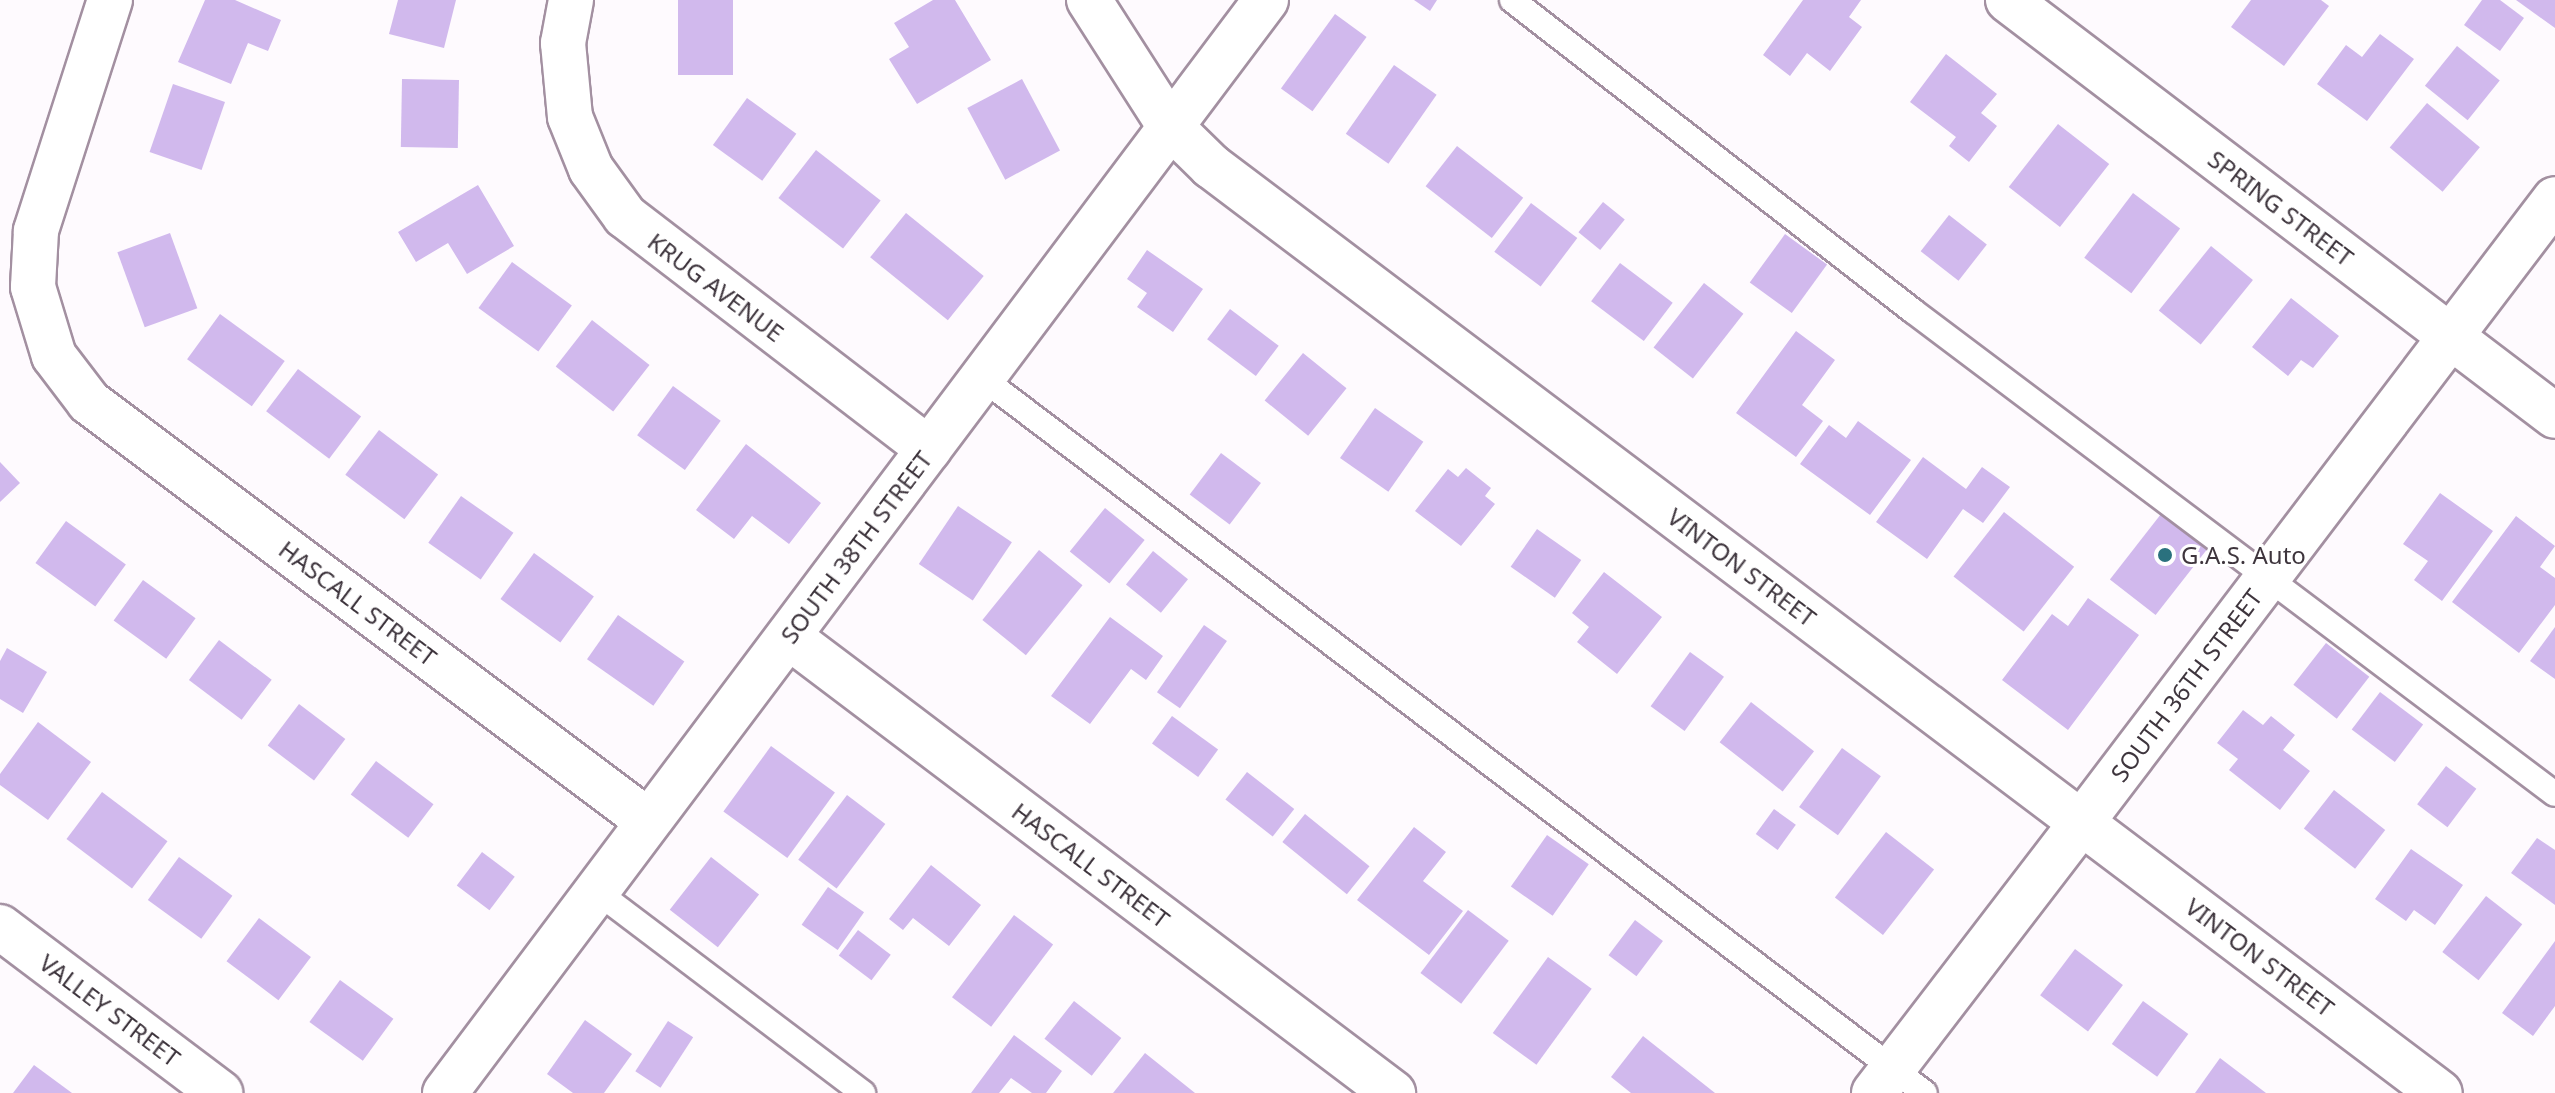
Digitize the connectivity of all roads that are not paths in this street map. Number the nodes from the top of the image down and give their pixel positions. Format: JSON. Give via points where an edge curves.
{"nodes":[{"id":1,"x":110,"y":0,"type":"edge"},
{"id":2,"x":571,"y":0,"type":"edge"},
{"id":3,"x":1089,"y":0,"type":"edge"},
{"id":4,"x":1266,"y":0,"type":"edge"},
{"id":5,"x":1512,"y":0,"type":"edge"},
{"id":6,"x":2008,"y":0,"type":"edge"},
{"id":7,"x":1169,"y":125,"type":"junction"},
{"id":8,"x":2555,"y":199,"type":"edge"},
{"id":9,"x":2451,"y":337,"type":"junction"},
{"id":10,"x":982,"y":378,"type":"junction"},
{"id":11,"x":2555,"y":416,"type":"edge"},
{"id":12,"x":929,"y":449,"type":"junction"},
{"id":13,"x":2269,"y":576,"type":"junction"},
{"id":14,"x":789,"y":637,"type":"junction"},
{"id":15,"x":2555,"y":794,"type":"edge"},
{"id":16,"x":648,"y":821,"type":"junction"},
{"id":17,"x":2082,"y":822,"type":"junction"},
{"id":18,"x":596,"y":891,"type":"junction"},
{"id":19,"x":0,"y":927,"type":"edge"},
{"id":20,"x":1897,"y":1085,"type":"edge"},
{"id":21,"x":220,"y":1093,"type":"edge"},
{"id":22,"x":445,"y":1093,"type":"edge"},
{"id":23,"x":863,"y":1093,"type":"edge"},
{"id":24,"x":1393,"y":1093,"type":"edge"},
{"id":25,"x":2440,"y":1093,"type":"edge"}],
"edges":[{"from":1,"to":16,"type":"street","name":"HASCALL STREET","via":[[32,258],[45,336],[71,382],[89,402]]},
{"from":2,"to":12,"type":"street","name":"KRUG AVENUE","via":[[563,79],[581,150],[625,216]]},
{"from":3,"to":7,"type":"street","name":"VINTON STREET"},
{"from":4,"to":7,"type":"street","name":"SOUTH 38TH STREET"},
{"from":5,"to":13,"type":"lane","via":[[1913,311]]},
{"from":6,"to":9,"type":"street","name":"SPRING STREET"},
{"from":7,"to":10,"type":"street","name":"SOUTH 38TH STREET"},
{"from":7,"to":17,"type":"street","name":"VINTON STREET","via":[[1232,183]]},
{"from":8,"to":9,"type":"street","name":"SOUTH 36TH STREET"},
{"from":9,"to":11,"type":"street","name":"SPRING STREET"},
{"from":9,"to":13,"type":"street","name":"SOUTH 36TH STREET"},
{"from":10,"to":12,"type":"street","name":"SOUTH 38TH STREET"},
{"from":10,"to":20,"type":"lane"},
{"from":12,"to":14,"type":"street","name":"SOUTH 38TH STREET"},
{"from":13,"to":15,"type":"lane"},
{"from":13,"to":17,"type":"street","name":"SOUTH 36TH STREET"},
{"from":14,"to":16,"type":"street","name":"SOUTH 38TH STREET"},
{"from":14,"to":24,"type":"street","name":"HASCALL STREET"},
{"from":16,"to":18,"type":"street","name":"SOUTH 38TH STREET"},
{"from":17,"to":20,"type":"street","name":"SOUTH 36TH STREET"},
{"from":17,"to":25,"type":"street","name":"VINTON STREET"},
{"from":18,"to":22,"type":"street","name":"SOUTH 38TH STREET"},
{"from":18,"to":23,"type":"lane"},
{"from":19,"to":21,"type":"street","name":"VALLEY STREET"}]}
